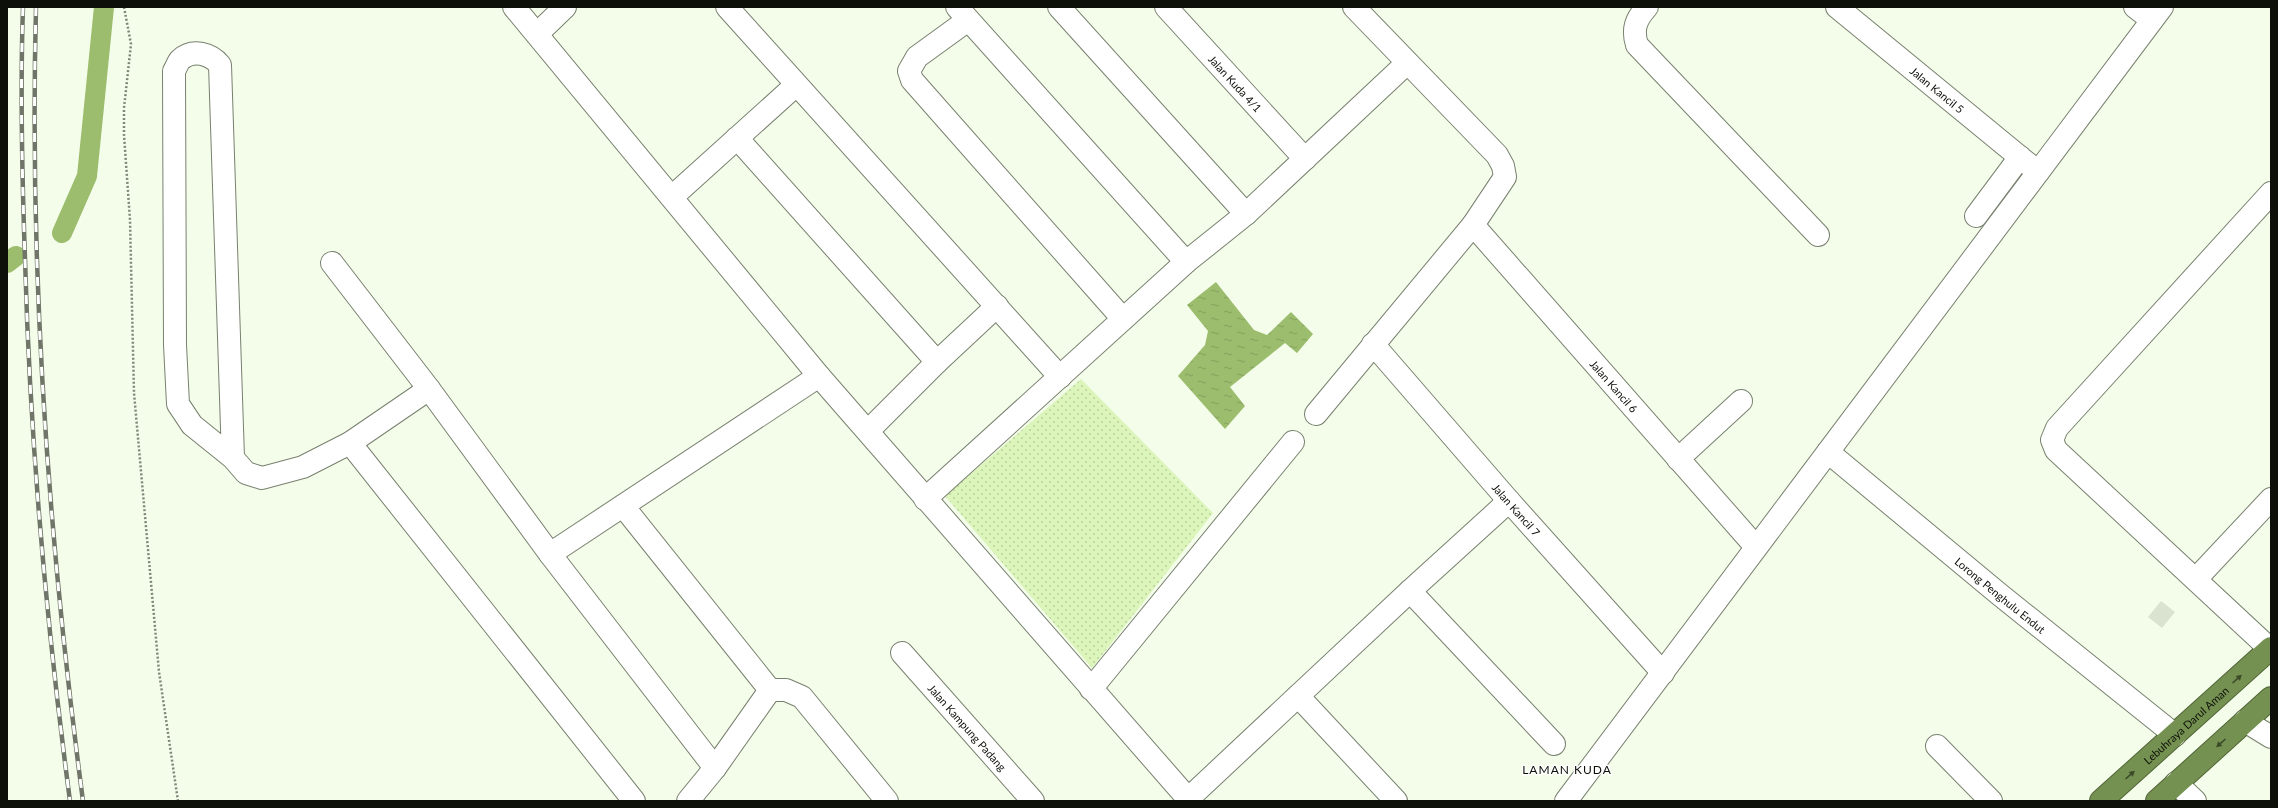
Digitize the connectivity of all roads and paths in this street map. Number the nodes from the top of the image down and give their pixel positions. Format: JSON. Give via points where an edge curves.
{"nodes":[{"id":1,"x":124,"y":7,"type":"edge"},
{"id":2,"x":514,"y":7,"type":"edge"},
{"id":3,"x":566,"y":7,"type":"edge"},
{"id":4,"x":727,"y":7,"type":"edge"},
{"id":5,"x":1059,"y":7,"type":"edge"},
{"id":6,"x":1168,"y":7,"type":"edge"},
{"id":7,"x":1354,"y":7,"type":"edge"},
{"id":8,"x":1647,"y":7,"type":"edge"},
{"id":9,"x":1837,"y":7,"type":"edge"},
{"id":10,"x":2134,"y":7,"type":"edge"},
{"id":11,"x":962,"y":13,"type":"edge"},
{"id":12,"x":2157,"y":14,"type":"edge"},
{"id":13,"x":537,"y":34,"type":"junction"},
{"id":14,"x":1407,"y":63,"type":"junction"},
{"id":15,"x":796,"y":85,"type":"junction"},
{"id":16,"x":737,"y":138,"type":"junction"},
{"id":17,"x":2020,"y":157,"type":"junction"},
{"id":18,"x":1305,"y":159,"type":"junction"},
{"id":19,"x":2038,"y":172,"type":"junction"},
{"id":20,"x":2271,"y":192,"type":"edge"},
{"id":21,"x":672,"y":197,"type":"junction"},
{"id":22,"x":1246,"y":214,"type":"junction"},
{"id":23,"x":1976,"y":216,"type":"dead end"},
{"id":24,"x":1473,"y":224,"type":"junction"},
{"id":25,"x":1818,"y":235,"type":"dead end"},
{"id":26,"x":1186,"y":262,"type":"junction"},
{"id":27,"x":332,"y":263,"type":"dead end"},
{"id":28,"x":997,"y":306,"type":"junction"},
{"id":29,"x":1122,"y":320,"type":"junction"},
{"id":30,"x":1373,"y":344,"type":"junction"},
{"id":31,"x":937,"y":362,"type":"junction"},
{"id":32,"x":819,"y":376,"type":"junction"},
{"id":33,"x":1060,"y":377,"type":"junction"},
{"id":34,"x":429,"y":389,"type":"junction"},
{"id":35,"x":1741,"y":401,"type":"dead end"},
{"id":36,"x":1316,"y":414,"type":"dead end"},
{"id":37,"x":868,"y":431,"type":"junction"},
{"id":38,"x":1293,"y":442,"type":"dead end"},
{"id":39,"x":350,"y":443,"type":"junction"},
{"id":40,"x":1828,"y":452,"type":"junction"},
{"id":41,"x":233,"y":458,"type":"junction"},
{"id":42,"x":1678,"y":459,"type":"junction"},
{"id":43,"x":925,"y":499,"type":"junction"},
{"id":44,"x":2271,"y":499,"type":"edge"},
{"id":45,"x":1509,"y":501,"type":"junction"},
{"id":46,"x":623,"y":506,"type":"junction"},
{"id":47,"x":1756,"y":547,"type":"junction"},
{"id":48,"x":550,"y":554,"type":"junction"},
{"id":49,"x":2196,"y":579,"type":"junction"},
{"id":50,"x":1410,"y":591,"type":"junction"},
{"id":51,"x":2271,"y":649,"type":"edge"},
{"id":52,"x":902,"y":654,"type":"dead end"},
{"id":53,"x":1663,"y":673,"type":"junction"},
{"id":54,"x":1091,"y":689,"type":"junction"},
{"id":55,"x":770,"y":690,"type":"junction"},
{"id":56,"x":1298,"y":696,"type":"junction"},
{"id":57,"x":2271,"y":698,"type":"edge"},
{"id":58,"x":2245,"y":721,"type":"junction"},
{"id":59,"x":2175,"y":735,"type":"junction"},
{"id":60,"x":2271,"y":737,"type":"edge"},
{"id":61,"x":1554,"y":744,"type":"dead end"},
{"id":62,"x":1937,"y":746,"type":"dead end"},
{"id":63,"x":715,"y":768,"type":"junction"},
{"id":64,"x":2176,"y":783,"type":"junction"},
{"id":65,"x":1189,"y":800,"type":"edge"},
{"id":66,"x":178,"y":801,"type":"edge"},
{"id":67,"x":634,"y":801,"type":"edge"},
{"id":68,"x":688,"y":801,"type":"edge"},
{"id":69,"x":887,"y":801,"type":"edge"},
{"id":70,"x":1033,"y":801,"type":"edge"},
{"id":71,"x":1396,"y":801,"type":"edge"},
{"id":72,"x":1566,"y":801,"type":"edge"},
{"id":73,"x":1991,"y":801,"type":"edge"},
{"id":74,"x":2101,"y":801,"type":"edge"},
{"id":75,"x":2157,"y":801,"type":"edge"},
{"id":76,"x":2195,"y":801,"type":"edge"}],
"edges":[{"from":1,"to":66,"type":"path","via":[[131,44],[124,108],[124,135],[130,220],[134,393],[159,672]]},
{"from":2,"to":13,"type":"street"},
{"from":3,"to":13,"type":"street"},
{"from":4,"to":15,"type":"street"},
{"from":5,"to":22,"type":"street"},
{"from":6,"to":18,"type":"street","name":"Jalan Kuda 4/1"},
{"from":7,"to":14,"type":"street"},
{"from":8,"to":25,"type":"street","via":[[1635,26],[1634,36],[1637,45]]},
{"from":9,"to":17,"type":"street","name":"Jalan Kancil 5"},
{"from":10,"to":12,"type":"street"},
{"from":11,"to":26,"type":"street"},
{"from":11,"to":29,"type":"street","via":[[918,57],[909,71],[912,80]]},
{"from":12,"to":19,"type":"street"},
{"from":13,"to":21,"type":"street"},
{"from":14,"to":18,"type":"street"},
{"from":14,"to":24,"type":"street","via":[[1497,155],[1504,166],[1505,177]]},
{"from":15,"to":16,"type":"street"},
{"from":15,"to":28,"type":"street"},
{"from":16,"to":21,"type":"street"},
{"from":16,"to":31,"type":"street"},
{"from":17,"to":19,"type":"street","name":"Jalan Kancil 5"},
{"from":17,"to":23,"type":"street"},
{"from":18,"to":22,"type":"street"},
{"from":19,"to":40,"type":"street"},
{"from":20,"to":49,"type":"street","via":[[2057,428],[2052,440],[2056,450]]},
{"from":21,"to":32,"type":"street"},
{"from":22,"to":26,"type":"street"},
{"from":24,"to":30,"type":"street"},
{"from":24,"to":42,"type":"street","name":"Jalan Kancil 6"},
{"from":26,"to":29,"type":"street"},
{"from":27,"to":34,"type":"street"},
{"from":28,"to":31,"type":"street"},
{"from":28,"to":33,"type":"street"},
{"from":29,"to":33,"type":"street"},
{"from":30,"to":36,"type":"street"},
{"from":30,"to":45,"type":"street","name":"Jalan Kancil 7"},
{"from":31,"to":37,"type":"street"},
{"from":32,"to":37,"type":"street"},
{"from":32,"to":46,"type":"street"},
{"from":33,"to":43,"type":"street"},
{"from":34,"to":39,"type":"street"},
{"from":34,"to":48,"type":"street"},
{"from":35,"to":42,"type":"street"},
{"from":37,"to":43,"type":"street"},
{"from":38,"to":54,"type":"street"},
{"from":39,"to":41,"type":"street","via":[[304,467],[262,478],[246,473]]},
{"from":39,"to":67,"type":"street"},
{"from":40,"to":47,"type":"street"},
{"from":40,"to":59,"type":"street","name":"Lorong Penghulu Endut"},
{"from":41,"to":41,"type":"street","via":[[220,65],[214,58],[205,54],[193,54],[180,60],[174,71],[175,345],[178,404],[192,426]]},
{"from":42,"to":47,"type":"street","name":"Jalan Kancil 6"},
{"from":43,"to":54,"type":"street"},
{"from":44,"to":49,"type":"street"},
{"from":45,"to":50,"type":"street"},
{"from":45,"to":53,"type":"street","name":"Jalan Kancil 7"},
{"from":46,"to":48,"type":"street"},
{"from":46,"to":55,"type":"street"},
{"from":47,"to":53,"type":"street"},
{"from":48,"to":63,"type":"street"},
{"from":49,"to":51,"type":"street"},
{"from":50,"to":56,"type":"street"},
{"from":50,"to":61,"type":"street"},
{"from":59,"to":51,"type":"highway","name":"Lebuhraya Darul Aman","one_way":true},
{"from":52,"to":70,"type":"street","name":"Jalan Kampung Padang"},
{"from":53,"to":72,"type":"street"},
{"from":54,"to":65,"type":"street"},
{"from":55,"to":63,"type":"street"},
{"from":55,"to":69,"type":"street","via":[[786,690],[802,697]]},
{"from":56,"to":65,"type":"street"},
{"from":56,"to":71,"type":"street"},
{"from":57,"to":58,"type":"highway"},
{"from":58,"to":60,"type":"street"},
{"from":58,"to":64,"type":"highway","one_way":true},
{"from":74,"to":59,"type":"highway","name":"Lebuhraya Darul Aman","one_way":true},
{"from":62,"to":73,"type":"street"},
{"from":63,"to":68,"type":"street"},
{"from":64,"to":75,"type":"highway"},
{"from":64,"to":76,"type":"street"}]}
